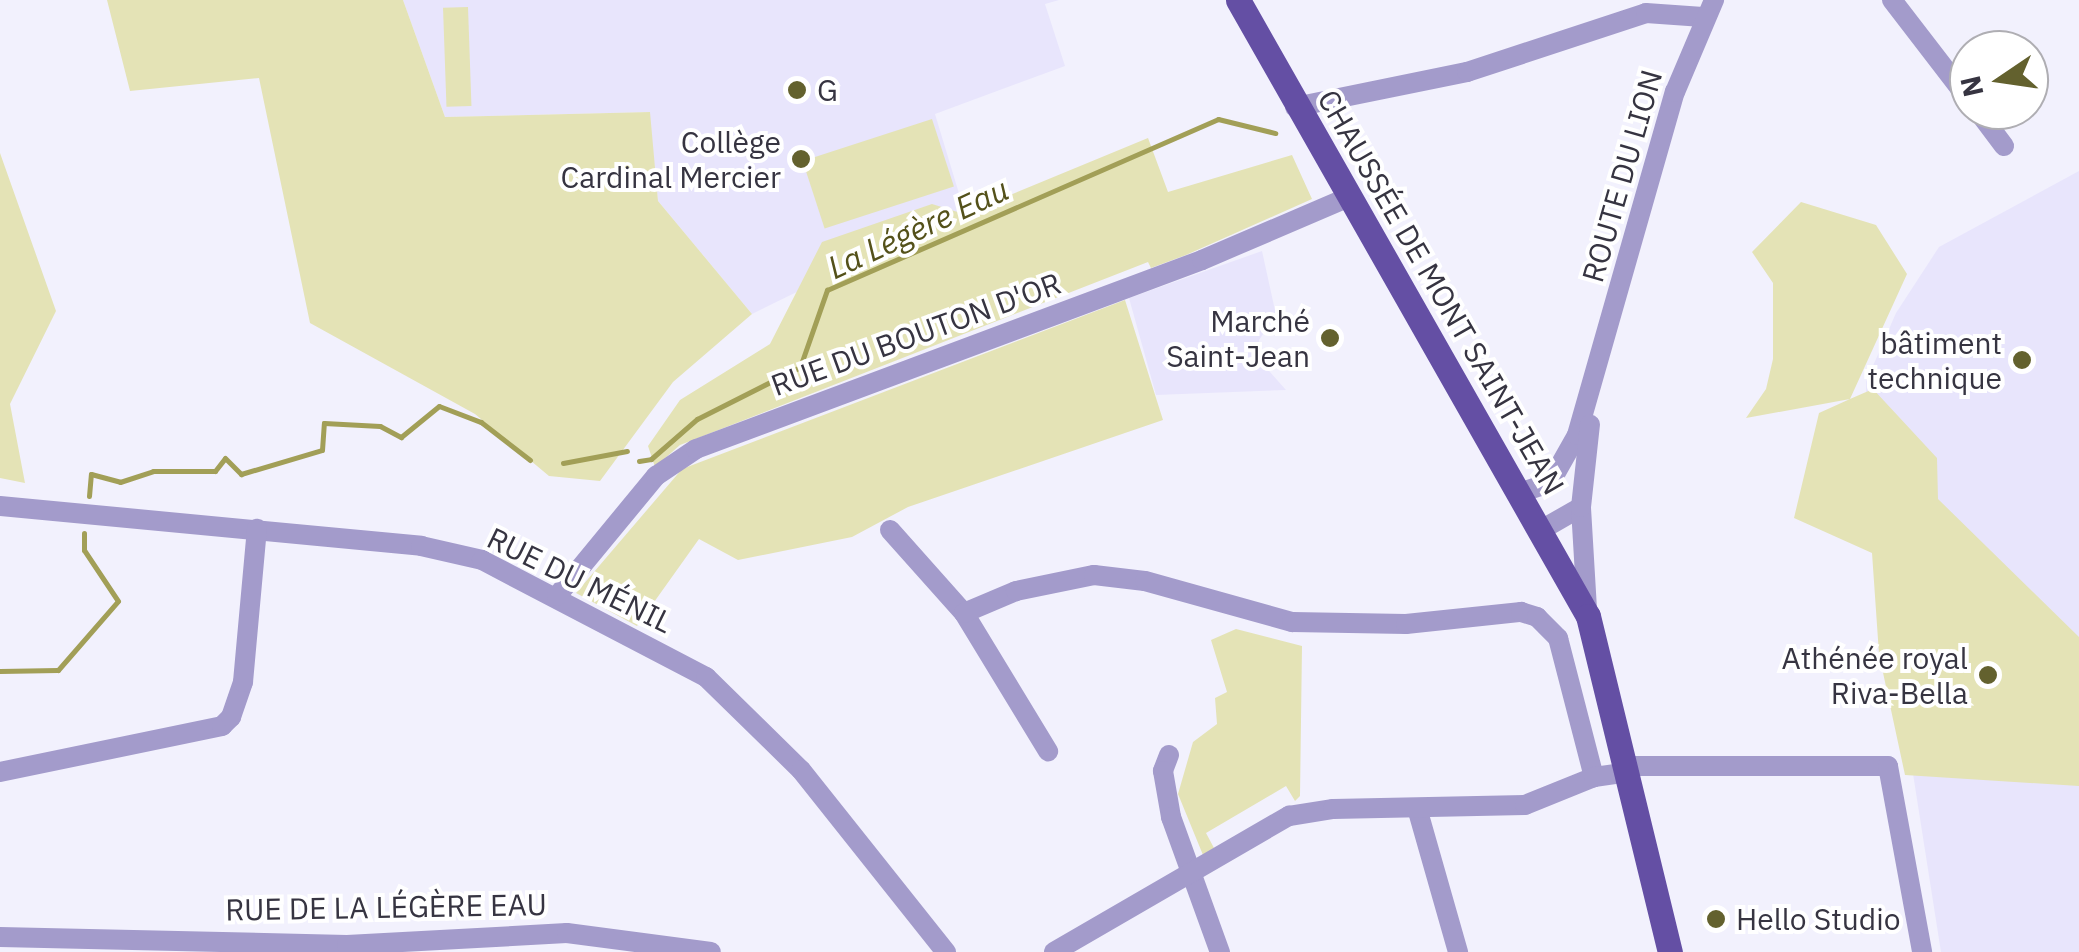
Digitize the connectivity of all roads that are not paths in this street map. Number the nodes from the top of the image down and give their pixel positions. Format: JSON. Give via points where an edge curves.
{"nodes":[{"id":1,"x":1238,"y":0,"type":"edge"},
{"id":2,"x":1892,"y":0,"type":"edge"},
{"id":3,"x":1709,"y":9,"type":"edge"},
{"id":4,"x":1949,"y":74,"type":"edge"},
{"id":5,"x":1295,"y":106,"type":"junction"},
{"id":6,"x":1992,"y":130,"type":"edge"},
{"id":7,"x":2004,"y":146,"type":"dead end"},
{"id":8,"x":1347,"y":198,"type":"junction"},
{"id":9,"x":1598,"y":373,"type":"junction"},
{"id":10,"x":1520,"y":492,"type":"junction"},
{"id":11,"x":0,"y":506,"type":"edge"},
{"id":12,"x":1582,"y":507,"type":"junction"},
{"id":13,"x":256,"y":529,"type":"junction"},
{"id":14,"x":890,"y":530,"type":"dead end"},
{"id":15,"x":1541,"y":530,"type":"junction"},
{"id":16,"x":556,"y":596,"type":"junction"},
{"id":17,"x":964,"y":613,"type":"junction"},
{"id":18,"x":1588,"y":616,"type":"junction"},
{"id":19,"x":1048,"y":752,"type":"dead end"},
{"id":20,"x":1169,"y":754,"type":"dead end"},
{"id":21,"x":1628,"y":769,"type":"junction"},
{"id":22,"x":0,"y":772,"type":"edge"},
{"id":23,"x":1594,"y":777,"type":"junction"},
{"id":24,"x":1417,"y":808,"type":"junction"},
{"id":25,"x":1194,"y":875,"type":"junction"},
{"id":26,"x":0,"y":937,"type":"edge"},
{"id":27,"x":711,"y":952,"type":"edge"},
{"id":28,"x":946,"y":952,"type":"edge"},
{"id":29,"x":1054,"y":952,"type":"edge"},
{"id":30,"x":1220,"y":952,"type":"edge"},
{"id":31,"x":1458,"y":952,"type":"edge"},
{"id":32,"x":1670,"y":952,"type":"edge"},
{"id":33,"x":1922,"y":952,"type":"edge"}],
"edges":[{"from":1,"to":5,"type":"main road","name":"CHAUSSÉE DE MONT SAINT-JEAN"},
{"from":2,"to":4,"type":"street"},
{"from":3,"to":5,"type":"street","via":[[1646,12],[1467,72]]},
{"from":3,"to":9,"type":"street","name":"ROUTE DU LION","via":[[1675,92]]},
{"from":5,"to":8,"type":"main road","name":"CHAUSSÉE DE MONT SAINT-JEAN"},
{"from":6,"to":7,"type":"street"},
{"from":8,"to":10,"type":"main road","name":"CHAUSSÉE DE MONT SAINT-JEAN"},
{"from":8,"to":16,"type":"street","name":"RUE DU BOUTON D'OR","via":[[1202,260],[696,448],[656,476]]},
{"from":9,"to":10,"type":"street","name":"ROUTE DU LION","via":[[1577,434],[1550,483]]},
{"from":9,"to":12,"type":"street","name":"ROUTE DU LION"},
{"from":10,"to":15,"type":"main road","name":"CHAUSSÉE DE MONT SAINT-JEAN"},
{"from":11,"to":13,"type":"street","name":"RUE DU MÉNIL"},
{"from":12,"to":15,"type":"street"},
{"from":12,"to":18,"type":"street","name":"ROUTE DU LION"},
{"from":13,"to":16,"type":"street","name":"RUE DU MÉNIL","via":[[452,552]]},
{"from":13,"to":22,"type":"street","via":[[243,682],[232,717],[204,730]]},
{"from":14,"to":17,"type":"street"},
{"from":15,"to":18,"type":"main road","name":"CHAUSSÉE DE MONT SAINT-JEAN"},
{"from":16,"to":28,"type":"street","name":"RUE DU MÉNIL","via":[[706,677],[801,770]]},
{"from":17,"to":19,"type":"street"},
{"from":17,"to":23,"type":"street","via":[[1016,590],[1094,576],[1145,581],[1292,622],[1406,624],[1521,612],[1537,617],[1558,638]]},
{"from":18,"to":21,"type":"main road","name":"CHAUSSÉE DE MONT SAINT-JEAN"},
{"from":20,"to":25,"type":"street","via":[[1165,794]]},
{"from":21,"to":23,"type":"street"},
{"from":21,"to":32,"type":"main road","name":"CHAUSSÉE DE MONT SAINT-JEAN"},
{"from":21,"to":33,"type":"street","via":[[1888,766]]},
{"from":23,"to":24,"type":"street","via":[[1525,805]]},
{"from":24,"to":25,"type":"street","via":[[1300,812]]},
{"from":24,"to":31,"type":"street"},
{"from":25,"to":29,"type":"street"},
{"from":25,"to":30,"type":"street"},
{"from":26,"to":27,"type":"street","name":"RUE DE LA LÉGÈRE EAU","via":[[347,944],[566,932]]}]}
